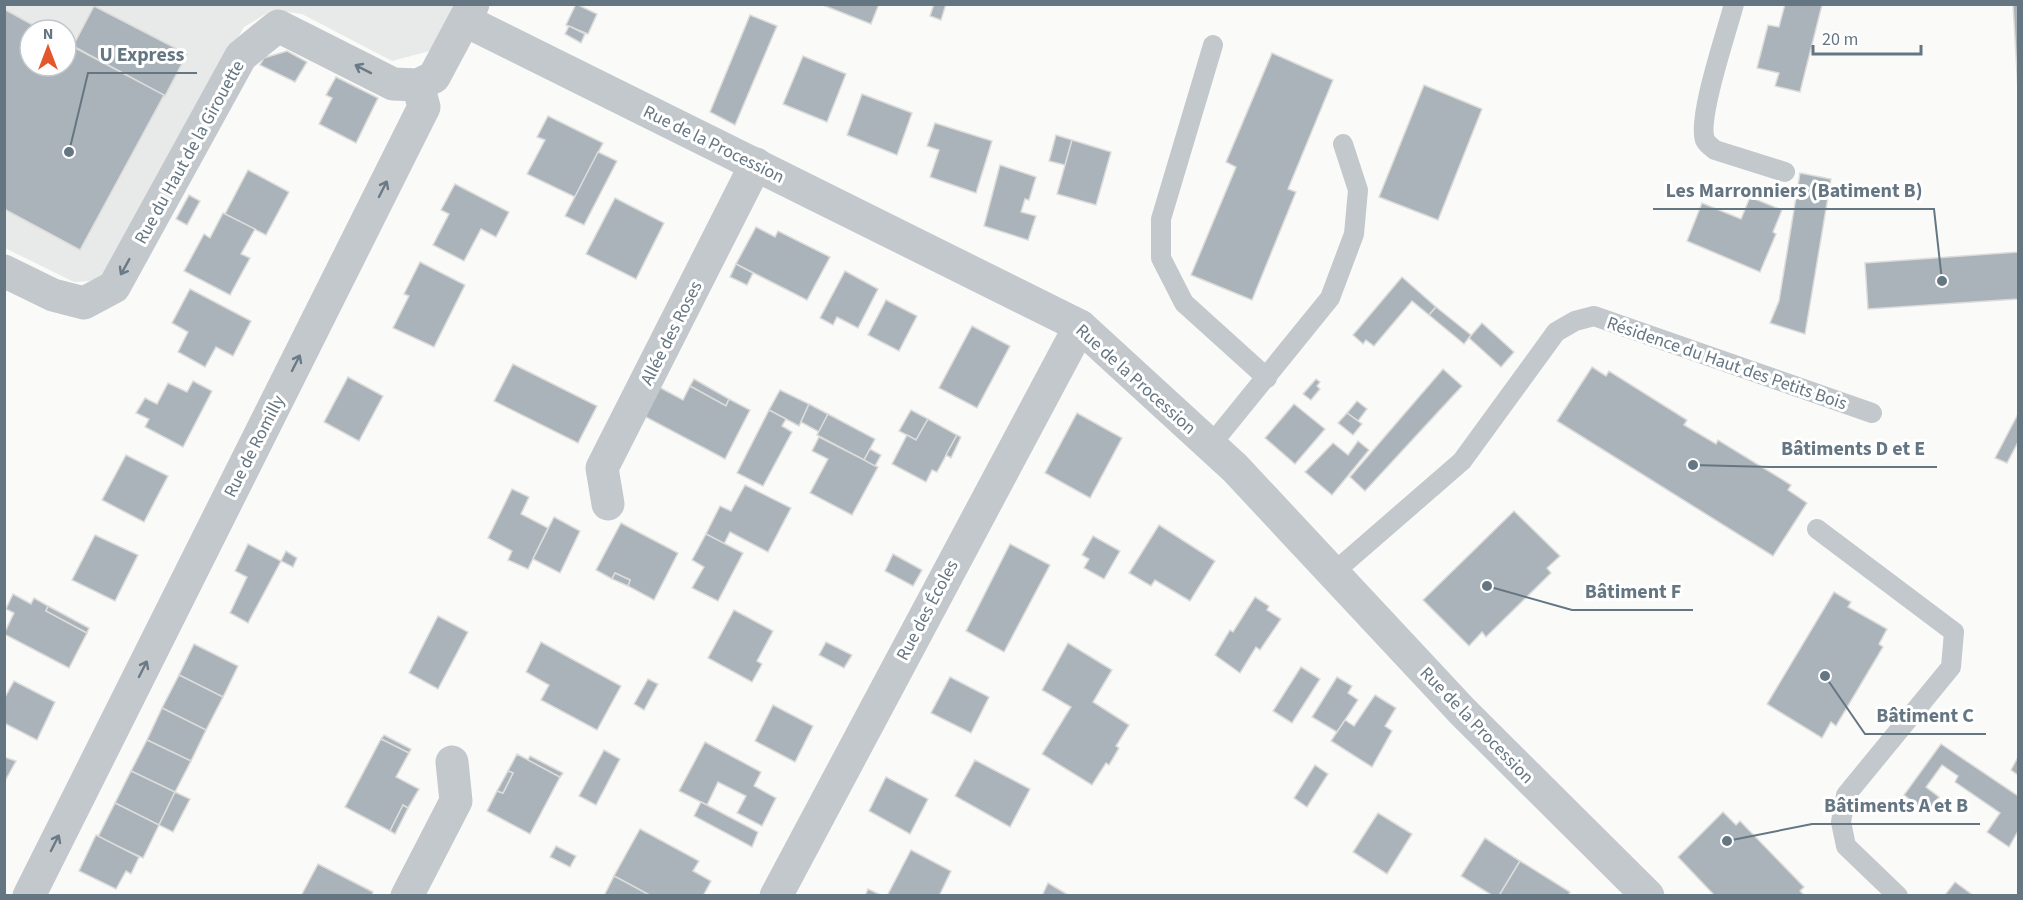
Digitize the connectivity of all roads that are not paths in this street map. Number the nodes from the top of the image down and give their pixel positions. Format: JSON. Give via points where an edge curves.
{"nodes":[{"id":1,"x":1734,"y":4,"type":"edge"},
{"id":2,"x":469,"y":13,"type":"edge"},
{"id":3,"x":1213,"y":45,"type":"dead end"},
{"id":4,"x":418,"y":85,"type":"junction"},
{"id":5,"x":1343,"y":144,"type":"dead end"},
{"id":6,"x":756,"y":164,"type":"junction"},
{"id":7,"x":1785,"y":172,"type":"dead end"},
{"id":8,"x":4,"y":270,"type":"edge"},
{"id":9,"x":1080,"y":327,"type":"junction"},
{"id":10,"x":1267,"y":378,"type":"junction"},
{"id":11,"x":1872,"y":413,"type":"dead end"},
{"id":12,"x":1210,"y":446,"type":"junction"},
{"id":13,"x":608,"y":504,"type":"dead end"},
{"id":14,"x":1817,"y":529,"type":"dead end"},
{"id":15,"x":1333,"y":573,"type":"junction"},
{"id":16,"x":452,"y":762,"type":"dead end"},
{"id":17,"x":29,"y":896,"type":"edge"},
{"id":18,"x":407,"y":896,"type":"edge"},
{"id":19,"x":776,"y":896,"type":"edge"},
{"id":20,"x":1648,"y":896,"type":"edge"},
{"id":21,"x":1898,"y":896,"type":"edge"}],
"edges":[{"from":1,"to":7,"type":"lane","via":[[1706,107],[1706,142],[1715,150]]},
{"from":2,"to":4,"type":"street","via":[[435,77]]},
{"from":2,"to":6,"type":"street","name":"Rue de la Procession"},
{"from":3,"to":10,"type":"lane","via":[[1161,219],[1161,258],[1184,303]]},
{"from":4,"to":8,"type":"street","name":"Rue du Haut de la Girouette","one_way":true,"via":[[393,84],[278,26],[241,56],[114,287],[84,303],[54,295]]},
{"from":17,"to":4,"type":"street","name":"Rue de Romilly","one_way":true,"via":[[424,107]]},
{"from":5,"to":10,"type":"lane","via":[[1358,190],[1354,234],[1330,298]]},
{"from":6,"to":9,"type":"street","name":"Rue de la Procession"},
{"from":6,"to":13,"type":"street","name":"Allée des Roses","via":[[603,468]]},
{"from":9,"to":12,"type":"street","name":"Rue de la Procession"},
{"from":9,"to":19,"type":"street","name":"Rue des Écoles"},
{"from":10,"to":12,"type":"lane"},
{"from":11,"to":15,"type":"lane","name":"Résidence du Haut des Petits Bois","via":[[1594,316],[1575,321],[1556,332],[1462,461]]},
{"from":12,"to":15,"type":"street","name":"Rue de la Procession"},
{"from":14,"to":21,"type":"lane","via":[[1954,632],[1951,667],[1846,795],[1841,822],[1846,846]]},
{"from":15,"to":20,"type":"street","name":"Rue de la Procession","via":[[1461,711]]},
{"from":16,"to":18,"type":"street","via":[[456,801]]}]}
